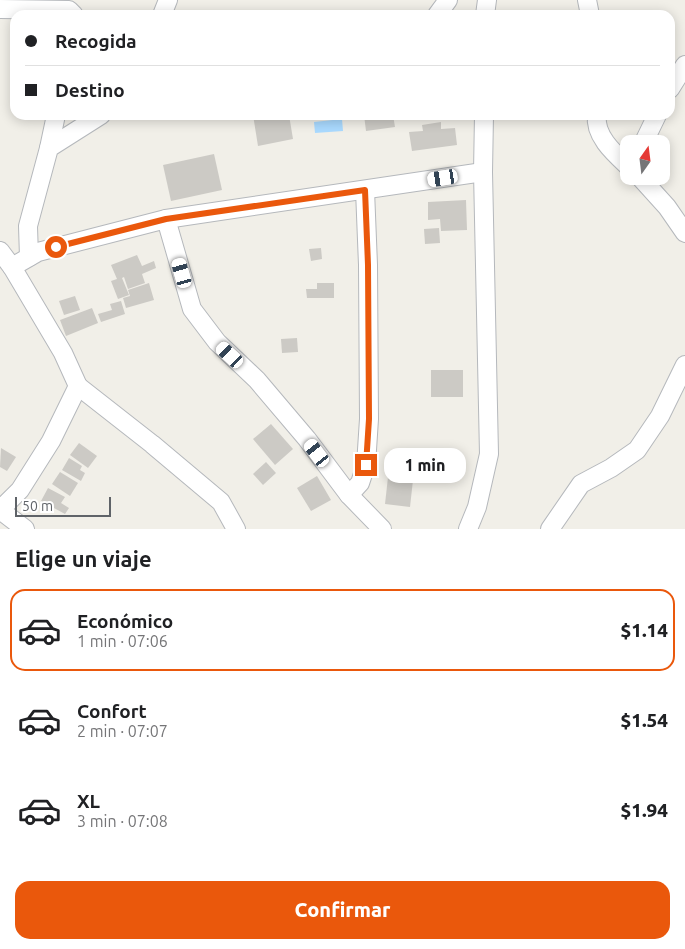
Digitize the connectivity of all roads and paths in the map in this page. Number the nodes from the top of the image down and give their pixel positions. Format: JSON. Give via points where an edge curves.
{"nodes":[{"id":1,"x":0,"y":8,"type":"edge"},
{"id":2,"x":69,"y":10,"type":"edge"},
{"id":3,"x":685,"y":65,"type":"edge"},
{"id":4,"x":675,"y":80,"type":"edge"},
{"id":5,"x":55,"y":120,"type":"edge"},
{"id":6,"x":92,"y":120,"type":"edge"},
{"id":7,"x":484,"y":120,"type":"edge"},
{"id":8,"x":596,"y":120,"type":"edge"},
{"id":9,"x":655,"y":120,"type":"edge"},
{"id":10,"x":647,"y":135,"type":"edge"},
{"id":11,"x":49,"y":148,"type":"junction"},
{"id":12,"x":620,"y":158,"type":"edge"},
{"id":13,"x":482,"y":172,"type":"junction"},
{"id":14,"x":646,"y":185,"type":"edge"},
{"id":15,"x":365,"y":190,"type":"junction"},
{"id":16,"x":166,"y":219,"type":"junction"},
{"id":17,"x":685,"y":233,"type":"edge"},
{"id":18,"x":0,"y":251,"type":"edge"},
{"id":19,"x":29,"y":257,"type":"junction"},
{"id":20,"x":12,"y":268,"type":"junction"},
{"id":21,"x":685,"y":365,"type":"edge"},
{"id":22,"x":78,"y":386,"type":"junction"},
{"id":23,"x":349,"y":495,"type":"junction"},
{"id":24,"x":0,"y":510,"type":"edge"},
{"id":25,"x":25,"y":529,"type":"edge"},
{"id":26,"x":236,"y":529,"type":"edge"},
{"id":27,"x":382,"y":529,"type":"edge"},
{"id":28,"x":468,"y":529,"type":"edge"},
{"id":29,"x":550,"y":529,"type":"edge"}],
"edges":[{"from":1,"to":2,"type":"street"},
{"from":3,"to":4,"type":"street"},
{"from":5,"to":11,"type":"street"},
{"from":6,"to":11,"type":"street"},
{"from":7,"to":13,"type":"street"},
{"from":8,"to":12,"type":"street","via":[[609,148]]},
{"from":9,"to":10,"type":"street"},
{"from":11,"to":19,"type":"street","via":[[28,226]]},
{"from":13,"to":15,"type":"street"},
{"from":13,"to":28,"type":"street","via":[[489,454],[477,507]]},
{"from":14,"to":17,"type":"street"},
{"from":15,"to":16,"type":"street"},
{"from":15,"to":23,"type":"street","via":[[369,419],[366,465],[360,483]]},
{"from":16,"to":19,"type":"street"},
{"from":16,"to":23,"type":"street","via":[[192,309],[216,342],[257,380],[307,439]]},
{"from":18,"to":20,"type":"street"},
{"from":19,"to":20,"type":"street"},
{"from":20,"to":22,"type":"street","via":[[63,353]]},
{"from":21,"to":29,"type":"street","via":[[660,416],[637,450],[581,484]]},
{"from":22,"to":24,"type":"street","via":[[51,441],[20,490]]},
{"from":22,"to":26,"type":"street","via":[[220,502]]},
{"from":23,"to":27,"type":"street"},
{"from":24,"to":25,"type":"street"}]}
